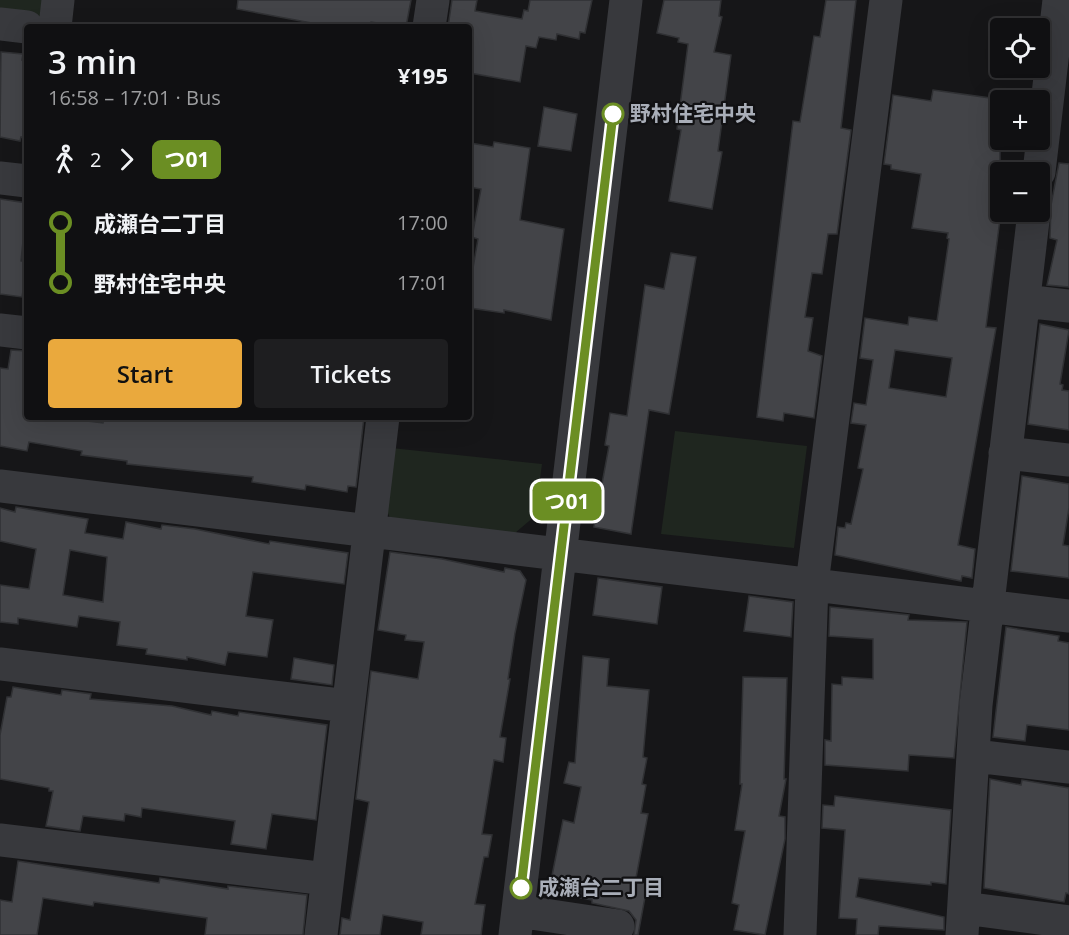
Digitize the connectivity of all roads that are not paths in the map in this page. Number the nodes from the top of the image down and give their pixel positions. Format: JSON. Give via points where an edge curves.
{"nodes":[{"id":1,"x":58,"y":0,"type":"edge"},
{"id":2,"x":433,"y":0,"type":"edge"},
{"id":3,"x":626,"y":0,"type":"edge"},
{"id":4,"x":886,"y":0,"type":"edge"},
{"id":5,"x":1059,"y":0,"type":"edge"},
{"id":6,"x":0,"y":24,"type":"edge"},
{"id":7,"x":55,"y":24,"type":"edge"},
{"id":8,"x":429,"y":24,"type":"edge"},
{"id":9,"x":24,"y":27,"type":"edge"},
{"id":10,"x":1050,"y":159,"type":"edge"},
{"id":11,"x":0,"y":178,"type":"edge"},
{"id":12,"x":24,"y":181,"type":"edge"},
{"id":13,"x":1033,"y":222,"type":"edge"},
{"id":14,"x":1024,"y":301,"type":"junction"},
{"id":15,"x":1069,"y":306,"type":"edge"},
{"id":16,"x":0,"y":330,"type":"edge"},
{"id":17,"x":24,"y":333,"type":"edge"},
{"id":18,"x":383,"y":420,"type":"edge"},
{"id":19,"x":1005,"y":453,"type":"junction"},
{"id":20,"x":1069,"y":460,"type":"edge"},
{"id":21,"x":0,"y":486,"type":"edge"},
{"id":22,"x":369,"y":531,"type":"junction"},
{"id":23,"x":560,"y":556,"type":"junction"},
{"id":24,"x":812,"y":584,"type":"junction"},
{"id":25,"x":987,"y":606,"type":"junction"},
{"id":26,"x":1069,"y":616,"type":"edge"},
{"id":27,"x":0,"y":664,"type":"edge"},
{"id":28,"x":348,"y":706,"type":"junction"},
{"id":29,"x":975,"y":756,"type":"junction"},
{"id":30,"x":1069,"y":767,"type":"edge"},
{"id":31,"x":0,"y":840,"type":"edge"},
{"id":32,"x":327,"y":879,"type":"junction"},
{"id":33,"x":963,"y":922,"type":"edge"},
{"id":34,"x":1069,"y":922,"type":"edge"},
{"id":35,"x":517,"y":923,"type":"edge"},
{"id":36,"x":618,"y":926,"type":"dead end"},
{"id":37,"x":321,"y":935,"type":"edge"},
{"id":38,"x":800,"y":935,"type":"edge"}],
"edges":[{"from":1,"to":7,"type":"street"},
{"from":2,"to":8,"type":"street"},
{"from":3,"to":23,"type":"street"},
{"from":4,"to":24,"type":"street"},
{"from":5,"to":10,"type":"street"},
{"from":6,"to":9,"type":"street"},
{"from":11,"to":12,"type":"street"},
{"from":13,"to":14,"type":"street"},
{"from":14,"to":15,"type":"street"},
{"from":14,"to":19,"type":"street"},
{"from":16,"to":17,"type":"street"},
{"from":18,"to":22,"type":"street"},
{"from":19,"to":20,"type":"street"},
{"from":19,"to":25,"type":"street"},
{"from":21,"to":22,"type":"street"},
{"from":22,"to":23,"type":"street"},
{"from":22,"to":28,"type":"street"},
{"from":23,"to":24,"type":"street"},
{"from":23,"to":35,"type":"street"},
{"from":24,"to":25,"type":"street"},
{"from":24,"to":38,"type":"street"},
{"from":25,"to":26,"type":"street"},
{"from":25,"to":29,"type":"street","via":[[976,705]]},
{"from":27,"to":28,"type":"street"},
{"from":28,"to":32,"type":"street"},
{"from":29,"to":30,"type":"street"},
{"from":29,"to":33,"type":"street"},
{"from":31,"to":32,"type":"street"},
{"from":32,"to":37,"type":"street"},
{"from":33,"to":34,"type":"street"},
{"from":35,"to":36,"type":"street"}]}
